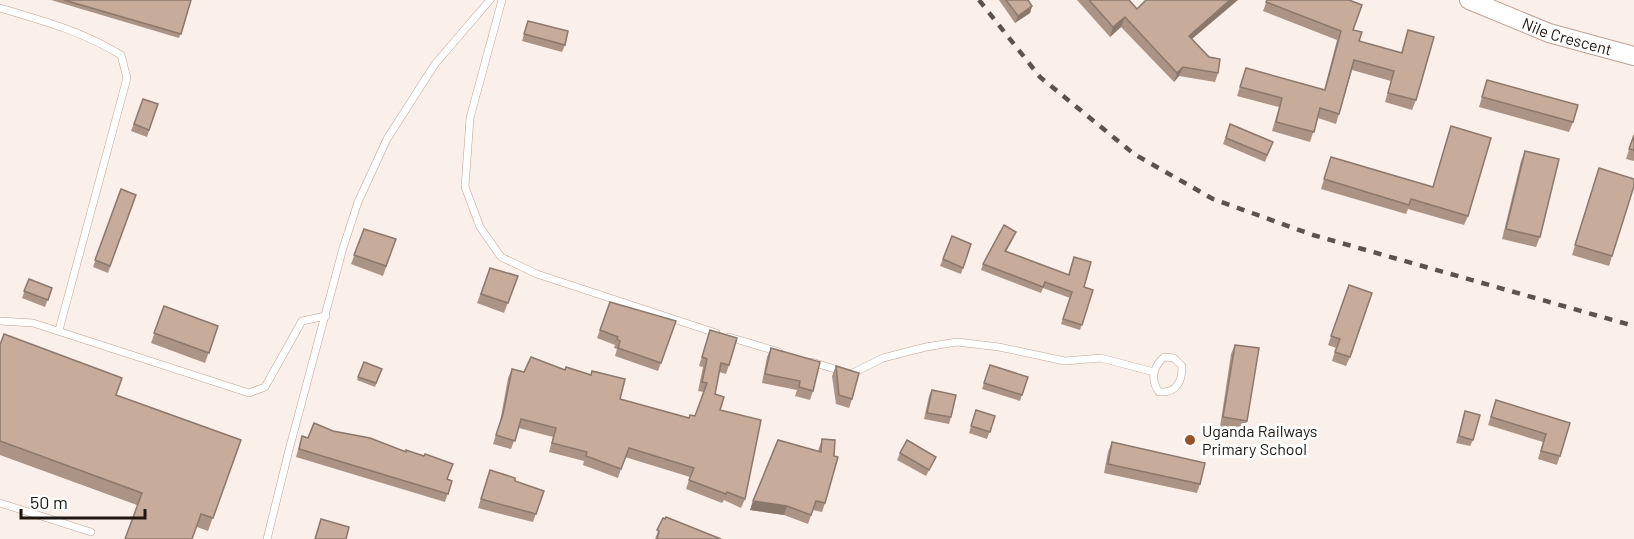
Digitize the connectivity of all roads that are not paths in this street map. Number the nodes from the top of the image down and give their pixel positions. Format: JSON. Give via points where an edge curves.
{"nodes":[{"id":1,"x":490,"y":0,"type":"edge"},
{"id":2,"x":502,"y":0,"type":"edge"},
{"id":3,"x":1469,"y":0,"type":"edge"},
{"id":4,"x":1497,"y":6,"type":"edge"},
{"id":5,"x":0,"y":8,"type":"edge"},
{"id":6,"x":1634,"y":56,"type":"edge"},
{"id":7,"x":326,"y":316,"type":"junction"},
{"id":8,"x":0,"y":321,"type":"edge"},
{"id":9,"x":59,"y":330,"type":"junction"},
{"id":10,"x":784,"y":354,"type":"edge"},
{"id":11,"x":806,"y":361,"type":"edge"},
{"id":12,"x":1154,"y":372,"type":"junction"},
{"id":13,"x":0,"y":503,"type":"edge"},
{"id":14,"x":91,"y":532,"type":"dead end"},
{"id":15,"x":267,"y":539,"type":"edge"}],
"edges":[{"from":1,"to":7,"type":"lane","via":[[435,64],[387,139],[358,202]]},
{"from":2,"to":10,"type":"lane","via":[[470,118],[465,187],[480,228],[501,257],[537,274]]},
{"from":3,"to":4,"type":"street","name":"Nile Crescent"},
{"from":4,"to":6,"type":"street","name":"Nile Crescent","via":[[1549,33]]},
{"from":5,"to":9,"type":"lane","via":[[102,43],[121,55],[127,78]]},
{"from":7,"to":9,"type":"lane","via":[[302,321],[265,387],[249,393]]},
{"from":7,"to":15,"type":"lane"},
{"from":8,"to":9,"type":"lane","via":[[33,322]]},
{"from":11,"to":12,"type":"lane","via":[[851,374],[883,358],[957,342],[1065,361],[1101,358]]},
{"from":12,"to":12,"type":"lane","via":[[1154,385],[1159,392],[1176,388],[1182,379],[1182,366],[1174,358],[1164,357]]},
{"from":13,"to":14,"type":"lane"}]}
